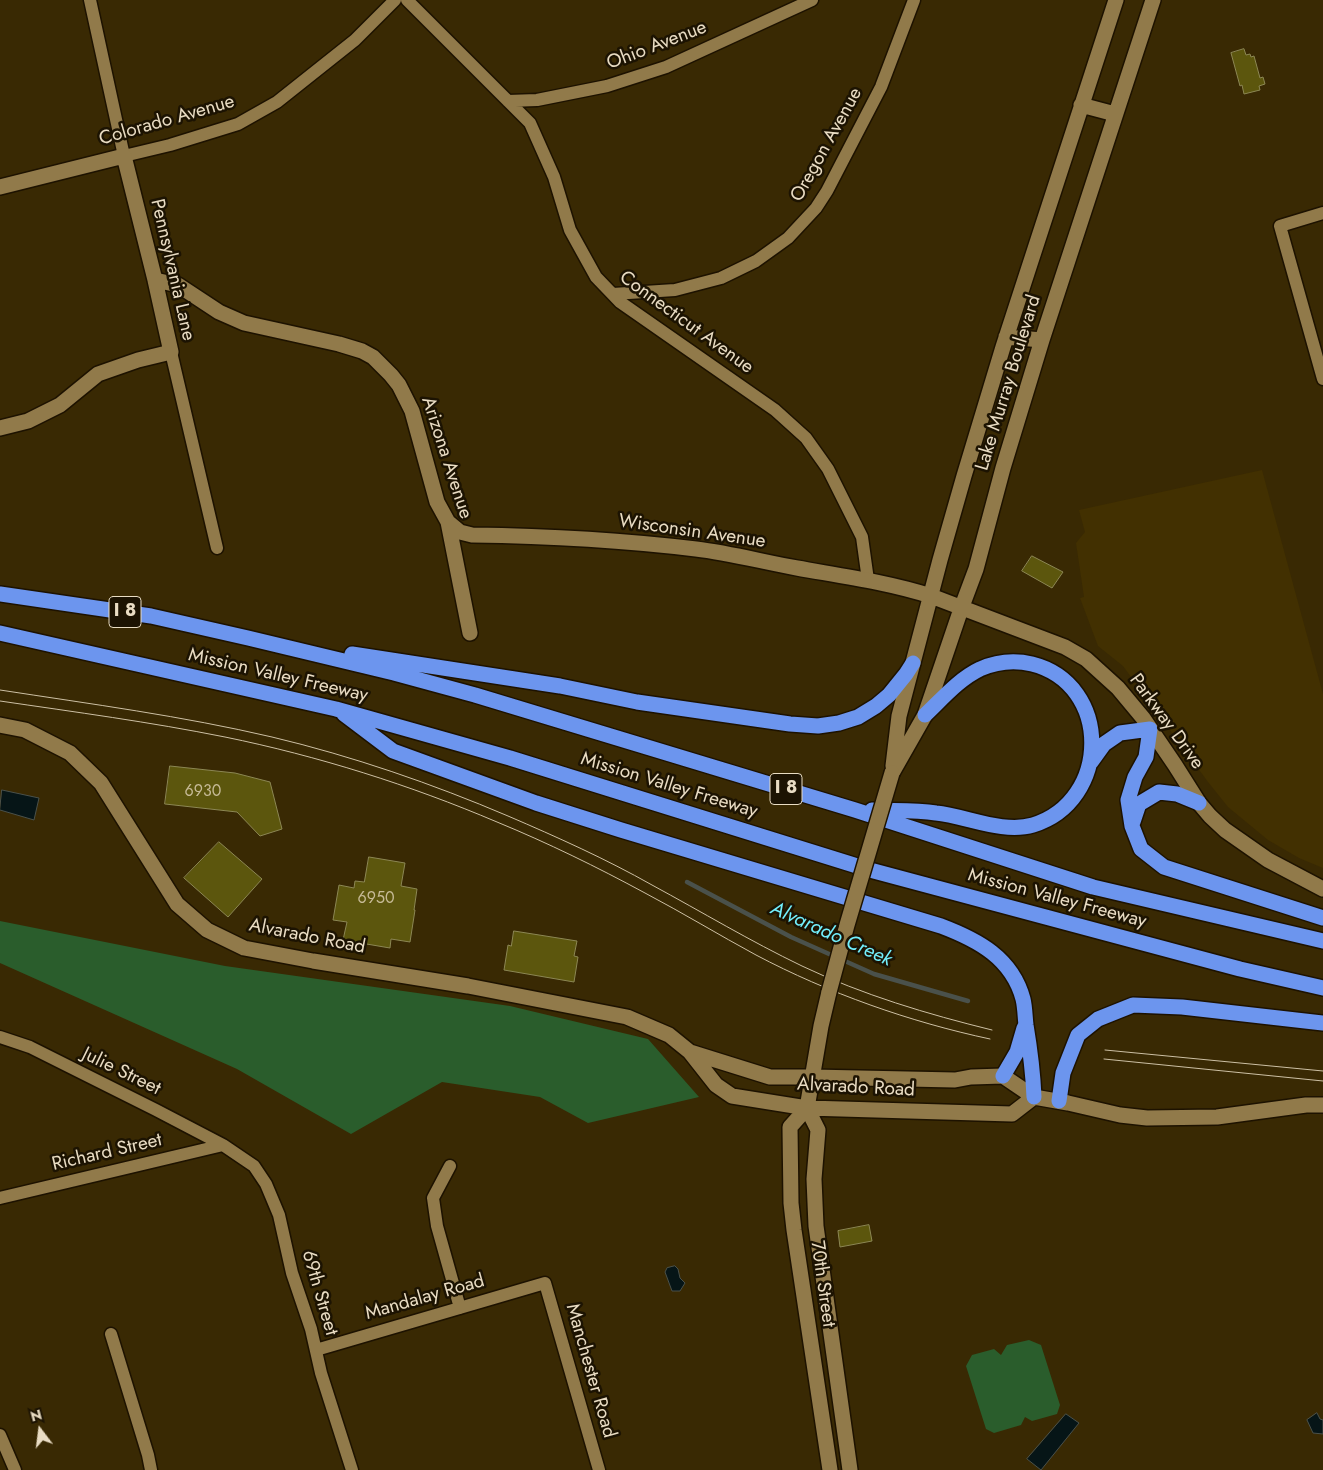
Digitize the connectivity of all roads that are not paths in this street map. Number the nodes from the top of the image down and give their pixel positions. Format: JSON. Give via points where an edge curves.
{"nodes":[{"id":1,"x":90,"y":0,"type":"edge"},
{"id":2,"x":396,"y":0,"type":"edge"},
{"id":3,"x":407,"y":0,"type":"edge"},
{"id":4,"x":812,"y":0,"type":"edge"},
{"id":5,"x":914,"y":0,"type":"edge"},
{"id":6,"x":1116,"y":0,"type":"edge"},
{"id":7,"x":1153,"y":0,"type":"edge"},
{"id":8,"x":508,"y":101,"type":"junction"},
{"id":9,"x":1081,"y":105,"type":"junction"},
{"id":10,"x":1115,"y":114,"type":"junction"},
{"id":11,"x":124,"y":156,"type":"junction"},
{"id":12,"x":0,"y":187,"type":"edge"},
{"id":13,"x":1323,"y":213,"type":"edge"},
{"id":14,"x":155,"y":280,"type":"junction"},
{"id":15,"x":613,"y":294,"type":"junction"},
{"id":16,"x":1006,"y":337,"type":"junction"},
{"id":17,"x":1042,"y":340,"type":"junction"},
{"id":18,"x":171,"y":352,"type":"junction"},
{"id":19,"x":1323,"y":379,"type":"edge"},
{"id":20,"x":0,"y":428,"type":"edge"},
{"id":21,"x":448,"y":522,"type":"junction"},
{"id":22,"x":217,"y":548,"type":"dead end"},
{"id":23,"x":868,"y":580,"type":"junction"},
{"id":24,"x":0,"y":594,"type":"edge"},
{"id":25,"x":931,"y":596,"type":"junction"},
{"id":26,"x":961,"y":609,"type":"junction"},
{"id":27,"x":0,"y":633,"type":"edge"},
{"id":28,"x":470,"y":633,"type":"dead end"},
{"id":29,"x":248,"y":638,"type":"junction"},
{"id":30,"x":913,"y":663,"type":"junction"},
{"id":31,"x":336,"y":709,"type":"junction"},
{"id":32,"x":925,"y":715,"type":"junction"},
{"id":33,"x":0,"y":725,"type":"edge"},
{"id":34,"x":1150,"y":729,"type":"junction"},
{"id":35,"x":1091,"y":763,"type":"junction"},
{"id":36,"x":892,"y":773,"type":"junction"},
{"id":37,"x":1198,"y":803,"type":"junction"},
{"id":38,"x":855,"y":810,"type":"junction"},
{"id":39,"x":1132,"y":826,"type":"junction"},
{"id":40,"x":1323,"y":889,"type":"edge"},
{"id":41,"x":1323,"y":918,"type":"edge"},
{"id":42,"x":1323,"y":940,"type":"edge"},
{"id":43,"x":1323,"y":988,"type":"edge"},
{"id":44,"x":1025,"y":1022,"type":"junction"},
{"id":45,"x":1323,"y":1023,"type":"edge"},
{"id":46,"x":0,"y":1037,"type":"edge"},
{"id":47,"x":690,"y":1052,"type":"junction"},
{"id":48,"x":812,"y":1076,"type":"junction"},
{"id":49,"x":1003,"y":1076,"type":"junction"},
{"id":50,"x":1034,"y":1097,"type":"junction"},
{"id":51,"x":1059,"y":1101,"type":"junction"},
{"id":52,"x":1323,"y":1105,"type":"edge"},
{"id":53,"x":807,"y":1108,"type":"junction"},
{"id":54,"x":223,"y":1145,"type":"junction"},
{"id":55,"x":450,"y":1166,"type":"dead end"},
{"id":56,"x":0,"y":1198,"type":"edge"},
{"id":57,"x":545,"y":1283,"type":"joint"},
{"id":58,"x":460,"y":1308,"type":"junction"},
{"id":59,"x":110,"y":1334,"type":"dead end"},
{"id":60,"x":316,"y":1350,"type":"junction"},
{"id":61,"x":0,"y":1435,"type":"edge"},
{"id":62,"x":15,"y":1470,"type":"edge"},
{"id":63,"x":151,"y":1470,"type":"edge"},
{"id":64,"x":352,"y":1470,"type":"edge"},
{"id":65,"x":599,"y":1470,"type":"edge"},
{"id":66,"x":830,"y":1470,"type":"edge"},
{"id":67,"x":850,"y":1470,"type":"edge"}],
"edges":[{"from":1,"to":11,"type":"street","name":"Pennsylvania Lane"},
{"from":2,"to":11,"type":"street","name":"Colorado Avenue","via":[[355,40],[277,102],[238,124]]},
{"from":3,"to":8,"type":"street","name":"Connecticut Avenue"},
{"from":4,"to":8,"type":"street","name":"Ohio Avenue","via":[[666,67],[607,86],[537,100]]},
{"from":5,"to":15,"type":"street","name":"Oregon Avenue","via":[[881,87],[827,191],[798,228],[772,251],[721,278],[675,290]]},
{"from":6,"to":9,"type":"main road","name":"Lake Murray Boulevard"},
{"from":7,"to":10,"type":"main road","name":"Lake Murray Boulevard"},
{"from":8,"to":15,"type":"street","name":"Connecticut Avenue","via":[[530,123],[554,177],[570,230],[596,277]]},
{"from":9,"to":10,"type":"main road"},
{"from":9,"to":16,"type":"main road","name":"Lake Murray Boulevard"},
{"from":10,"to":17,"type":"main road","name":"Lake Murray Boulevard"},
{"from":11,"to":12,"type":"main road","name":"Colorado Avenue"},
{"from":11,"to":14,"type":"main road","name":"Pennsylvania Lane"},
{"from":13,"to":19,"type":"street","via":[[1280,226]]},
{"from":14,"to":18,"type":"main road","name":"Pennsylvania Lane"},
{"from":14,"to":21,"type":"main road","name":"Arizona Avenue","via":[[178,285],[219,312],[244,323],[339,344],[373,357],[399,385],[409,404],[437,502]]},
{"from":15,"to":23,"type":"street","name":"Connecticut Avenue","via":[[775,410],[806,438],[828,469],[862,537]]},
{"from":16,"to":17,"type":"main road"},
{"from":16,"to":25,"type":"main road","name":"Lake Murray Boulevard"},
{"from":17,"to":26,"type":"main road","name":"Lake Murray Boulevard","via":[[976,569]]},
{"from":18,"to":20,"type":"main road","via":[[98,374],[60,406],[28,422]]},
{"from":18,"to":22,"type":"street","name":"Pennsylvania Lane"},
{"from":21,"to":23,"type":"main road","name":"Wisconsin Avenue","via":[[460,532],[472,535],[544,536],[698,549]]},
{"from":21,"to":28,"type":"main road","name":"Arizona Avenue"},
{"from":23,"to":25,"type":"main road","name":"Wisconsin Avenue"},
{"from":24,"to":29,"type":"highway","name":"Mission Valley Freeway","number":"I 8","via":[[151,616]]},
{"from":25,"to":26,"type":"main road","name":"Parkway Drive"},
{"from":25,"to":30,"type":"main road","name":"Lake Murray Boulevard"},
{"from":26,"to":32,"type":"main road","name":"Lake Murray Boulevard"},
{"from":26,"to":34,"type":"main road","name":"Parkway Drive","via":[[1065,647],[1086,659],[1118,688]]},
{"from":27,"to":31,"type":"highway","name":"Mission Valley Freeway"},
{"from":29,"to":30,"type":"highway","via":[[560,686],[646,703],[818,726],[858,717],[876,706],[889,695]]},
{"from":29,"to":38,"type":"highway","name":"Mission Valley Freeway","number":"I 8","via":[[475,695]]},
{"from":30,"to":36,"type":"main road","name":"Lake Murray Boulevard","via":[[899,716]]},
{"from":31,"to":43,"type":"highway","name":"Mission Valley Freeway","via":[[510,758],[870,870],[1240,969]]},
{"from":31,"to":44,"type":"highway","via":[[393,751],[536,803],[964,935],[989,950],[1007,967],[1023,999]]},
{"from":32,"to":35,"type":"highway","via":[[967,676],[981,668],[1011,662],[1039,666],[1061,678],[1078,697],[1090,724]]},
{"from":32,"to":36,"type":"main road","name":"Lake Murray Boulevard"},
{"from":33,"to":47,"type":"main road","name":"Alvarado Road","via":[[25,730],[70,753],[101,783],[177,904],[207,930],[244,948],[468,986],[627,1018],[669,1035]]},
{"from":34,"to":35,"type":"highway","via":[[1120,733],[1104,744]]},
{"from":34,"to":37,"type":"main road","name":"Parkway Drive"},
{"from":34,"to":39,"type":"highway","via":[[1146,757],[1135,776],[1128,800]]},
{"from":35,"to":38,"type":"highway","via":[[1078,791],[1067,805],[1057,814],[1030,825],[1006,827],[936,813]]},
{"from":36,"to":48,"type":"main road","name":"Lake Murray Boulevard","bridge":true,"via":[[829,992]]},
{"from":37,"to":39,"type":"highway","via":[[1177,794],[1159,792],[1139,804]]},
{"from":37,"to":40,"type":"main road","name":"Parkway Drive","via":[[1225,830],[1268,860]]},
{"from":38,"to":42,"type":"highway","name":"Mission Valley Freeway","number":"I 8","via":[[1093,888]]},
{"from":39,"to":41,"type":"highway","via":[[1142,849],[1164,867]]},
{"from":44,"to":49,"type":"highway","via":[[1018,1052]]},
{"from":44,"to":50,"type":"highway"},
{"from":45,"to":51,"type":"highway","via":[[1133,1005],[1098,1019],[1078,1035],[1063,1073]]},
{"from":46,"to":54,"type":"street","name":"Julie Street","via":[[38,1051]]},
{"from":47,"to":48,"type":"main road","name":"Alvarado Road","via":[[770,1077]]},
{"from":47,"to":53,"type":"main road","name":"Alvarado Road","via":[[716,1085],[732,1096]]},
{"from":48,"to":49,"type":"main road","name":"Alvarado Road","via":[[955,1080]]},
{"from":48,"to":53,"type":"main road"},
{"from":49,"to":50,"type":"main road"},
{"from":50,"to":51,"type":"main road"},
{"from":50,"to":53,"type":"main road","name":"Alvarado Road","via":[[1012,1114]]},
{"from":51,"to":52,"type":"main road","via":[[1120,1115],[1163,1118],[1217,1117]]},
{"from":53,"to":66,"type":"main road","name":"70th Street","via":[[790,1127],[791,1203]]},
{"from":53,"to":67,"type":"main road","name":"70th Street","via":[[818,1130],[814,1179],[816,1226]]},
{"from":54,"to":56,"type":"street","name":"Richard Street"},
{"from":54,"to":60,"type":"street","name":"69th Street","via":[[254,1166],[266,1184],[279,1215],[292,1273]]},
{"from":55,"to":58,"type":"street","via":[[433,1198],[437,1226]]},
{"from":57,"to":58,"type":"street","name":"Mandalay Road"},
{"from":57,"to":65,"type":"street","name":"Manchester Road"},
{"from":58,"to":60,"type":"street","name":"Mandalay Road"},
{"from":59,"to":63,"type":"street"},
{"from":60,"to":64,"type":"street","name":"69th Street"},
{"from":61,"to":62,"type":"street"}]}
